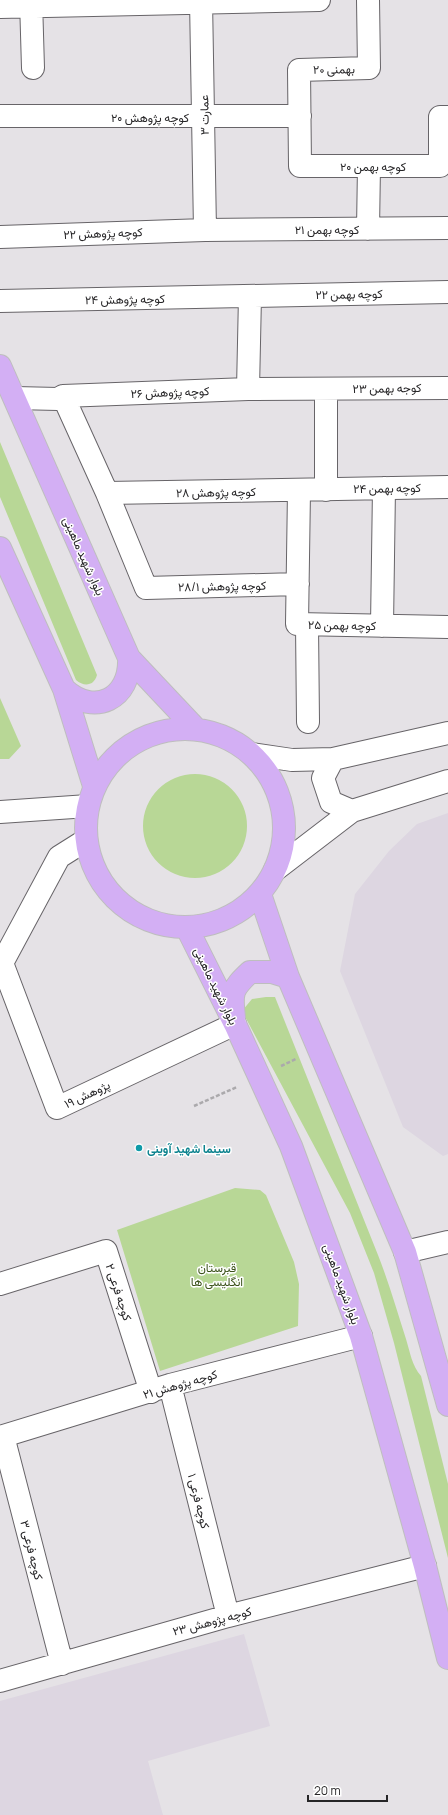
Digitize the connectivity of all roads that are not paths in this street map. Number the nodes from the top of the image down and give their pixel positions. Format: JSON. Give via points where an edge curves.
{"nodes":[{"id":1,"x":319,"y":0,"type":"edge"},
{"id":2,"x":368,"y":0,"type":"edge"},
{"id":3,"x":201,"y":1,"type":"edge"},
{"id":4,"x":31,"y":3,"type":"edge"},
{"id":5,"x":0,"y":7,"type":"edge"},
{"id":6,"x":33,"y":68,"type":"dead end"},
{"id":7,"x":0,"y":116,"type":"edge"},
{"id":8,"x":300,"y":116,"type":"junction"},
{"id":9,"x":448,"y":117,"type":"edge"},
{"id":10,"x":204,"y":118,"type":"junction"},
{"id":11,"x":369,"y":166,"type":"junction"},
{"id":12,"x":448,"y":228,"type":"edge"},
{"id":13,"x":368,"y":229,"type":"junction"},
{"id":14,"x":205,"y":230,"type":"junction"},
{"id":15,"x":0,"y":237,"type":"edge"},
{"id":16,"x":448,"y":292,"type":"edge"},
{"id":17,"x":250,"y":296,"type":"junction"},
{"id":18,"x":0,"y":300,"type":"edge"},
{"id":19,"x":0,"y":366,"type":"edge"},
{"id":20,"x":448,"y":388,"type":"edge"},
{"id":21,"x":248,"y":389,"type":"junction"},
{"id":22,"x":326,"y":389,"type":"junction"},
{"id":23,"x":63,"y":396,"type":"junction"},
{"id":24,"x":14,"y":398,"type":"junction"},
{"id":25,"x":448,"y":487,"type":"edge"},
{"id":26,"x":384,"y":488,"type":"junction"},
{"id":27,"x":326,"y":490,"type":"junction"},
{"id":28,"x":299,"y":491,"type":"junction"},
{"id":29,"x":107,"y":493,"type":"junction"},
{"id":30,"x":0,"y":548,"type":"edge"},
{"id":31,"x":298,"y":584,"type":"junction"},
{"id":32,"x":307,"y":625,"type":"junction"},
{"id":33,"x":382,"y":626,"type":"junction"},
{"id":34,"x":448,"y":627,"type":"edge"},
{"id":35,"x":129,"y":658,"type":"junction"},
{"id":36,"x":64,"y":689,"type":"junction"},
{"id":37,"x":308,"y":722,"type":"dead end"},
{"id":38,"x":195,"y":728,"type":"junction"},
{"id":39,"x":448,"y":733,"type":"edge"},
{"id":40,"x":252,"y":754,"type":"junction"},
{"id":41,"x":333,"y":759,"type":"junction"},
{"id":42,"x":448,"y":781,"type":"edge"},
{"id":43,"x":91,"y":796,"type":"junction"},
{"id":44,"x":352,"y":811,"type":"junction"},
{"id":45,"x":0,"y":812,"type":"edge"},
{"id":46,"x":86,"y":840,"type":"junction"},
{"id":47,"x":275,"y":870,"type":"junction"},
{"id":48,"x":260,"y":894,"type":"junction"},
{"id":49,"x":187,"y":928,"type":"junction"},
{"id":50,"x":1,"y":963,"type":"edge"},
{"id":51,"x":288,"y":977,"type":"junction"},
{"id":52,"x":235,"y":1024,"type":"junction"},
{"id":53,"x":448,"y":1242,"type":"edge"},
{"id":54,"x":405,"y":1252,"type":"junction"},
{"id":55,"x":0,"y":1284,"type":"edge"},
{"id":56,"x":361,"y":1336,"type":"junction"},
{"id":57,"x":160,"y":1389,"type":"junction"},
{"id":58,"x":448,"y":1405,"type":"edge"},
{"id":59,"x":2,"y":1436,"type":"edge"},
{"id":60,"x":425,"y":1566,"type":"junction"},
{"id":61,"x":228,"y":1616,"type":"junction"},
{"id":62,"x":448,"y":1658,"type":"edge"},
{"id":63,"x":62,"y":1664,"type":"junction"},
{"id":64,"x":0,"y":1681,"type":"edge"}],
"edges":[{"from":1,"to":3,"type":"street"},
{"from":2,"to":8,"type":"street","name":"بهمنی ۲۰","via":[[369,68],[299,70]]},
{"from":3,"to":4,"type":"street"},
{"from":3,"to":10,"type":"street","name":"عمارت ۳"},
{"from":4,"to":5,"type":"street"},
{"from":4,"to":6,"type":"street"},
{"from":7,"to":10,"type":"street","name":"کوچه پژوهش ۲۰"},
{"from":8,"to":10,"type":"street","name":"کوچه پژوهش ۲۰"},
{"from":8,"to":11,"type":"street","name":"کوچه بهمن ۲۰","via":[[300,166]]},
{"from":9,"to":11,"type":"street","name":"کوچه بهمن ۲۰","via":[[440,117],[440,166]]},
{"from":10,"to":14,"type":"street","name":"عمارت ۳"},
{"from":11,"to":13,"type":"street"},
{"from":12,"to":13,"type":"street","name":"کوچه بهمن ۲۱"},
{"from":13,"to":14,"type":"street","name":"کوچه بهمن ۲۱"},
{"from":14,"to":15,"type":"street","name":"کوچه پژوهش ۲۲"},
{"from":16,"to":17,"type":"street","name":"کوچه بهمن ۲۲"},
{"from":17,"to":18,"type":"street","name":"کوچه پژوهش ۲۴"},
{"from":17,"to":21,"type":"street"},
{"from":19,"to":24,"type":"main road","name":"بلوار شهید ماهینی"},
{"from":20,"to":22,"type":"street","name":"کوجه بهمن ۲۳"},
{"from":21,"to":22,"type":"street","name":"کوچه پژوهش ۲۶"},
{"from":21,"to":23,"type":"street","name":"کوچه پژوهش ۲۶"},
{"from":22,"to":27,"type":"street"},
{"from":23,"to":24,"type":"street","name":"کوچه پژوهش ۲۶","via":[[58,399]]},
{"from":23,"to":29,"type":"street"},
{"from":24,"to":35,"type":"main road","name":"بلوار شهید ماهینی"},
{"from":25,"to":26,"type":"street","name":"کوچه بهمن ۲۴"},
{"from":26,"to":27,"type":"street","name":"کوچه بهمن ۲۴"},
{"from":26,"to":33,"type":"street"},
{"from":27,"to":28,"type":"street","name":"کوچه پژوهش ۲۸"},
{"from":28,"to":29,"type":"street","name":"کوچه پژوهش ۲۸"},
{"from":28,"to":31,"type":"street","name":"کوچه بهمن ۲۵"},
{"from":29,"to":31,"type":"street","name":"کوچه پژوهش ۲۸/۱","via":[[146,588]]},
{"from":30,"to":36,"type":"main road"},
{"from":31,"to":32,"type":"street","name":"کوچه بهمن ۲۵","via":[[297,624]]},
{"from":32,"to":33,"type":"street","name":"کوچه بهمن ۲۵"},
{"from":32,"to":37,"type":"street"},
{"from":33,"to":34,"type":"street","name":"کوچه بهمن ۲۵"},
{"from":35,"to":36,"type":"main road","via":[[127,679],[122,689],[113,697],[92,703],[72,696]]},
{"from":35,"to":38,"type":"main road","name":"بلوار شهید ماهینی"},
{"from":36,"to":43,"type":"main road"},
{"from":38,"to":40,"type":"main road","via":[[226,737]]},
{"from":38,"to":43,"type":"main road","via":[[164,730],[135,741],[111,761]]},
{"from":39,"to":41,"type":"street"},
{"from":40,"to":41,"type":"street","via":[[292,760]]},
{"from":40,"to":47,"type":"main road","via":[[272,779],[282,808],[284,840]]},
{"from":41,"to":44,"type":"street","via":[[323,778],[331,802]]},
{"from":42,"to":44,"type":"street"},
{"from":43,"to":45,"type":"street"},
{"from":43,"to":46,"type":"main road"},
{"from":44,"to":47,"type":"street"},
{"from":46,"to":49,"type":"main road","via":[[96,873],[116,901],[149,921]]},
{"from":46,"to":50,"type":"street","via":[[59,856]]},
{"from":47,"to":48,"type":"main road"},
{"from":48,"to":49,"type":"main road","via":[[239,912],[227,918]]},
{"from":48,"to":51,"type":"main road"},
{"from":49,"to":52,"type":"main road","name":"بلوار شهید ماهینی"},
{"from":50,"to":52,"type":"street","name":"پژوهش ۱۹","via":[[57,1108]]},
{"from":51,"to":52,"type":"main road","via":[[272,972],[250,972],[235,986],[232,1003]]},
{"from":51,"to":54,"type":"main road"},
{"from":52,"to":56,"type":"main road","name":"بلوار شهید ماهینی","via":[[291,1146]]},
{"from":53,"to":54,"type":"street"},
{"from":54,"to":58,"type":"main road"},
{"from":55,"to":57,"type":"street","name":"کوچه فرعی ۲","via":[[106,1251]]},
{"from":56,"to":57,"type":"street","name":"کوچه پژوهش ۲۱"},
{"from":56,"to":60,"type":"main road","name":"بلوار شهید ماهینی"},
{"from":57,"to":59,"type":"street","name":"کوچه پژوهش ۲۱"},
{"from":57,"to":61,"type":"street","name":"کوچه فرعی ۱"},
{"from":59,"to":63,"type":"street","name":"کوچه فرعی ۳"},
{"from":60,"to":61,"type":"street","name":"کوچه پژوهش ۲۳"},
{"from":60,"to":62,"type":"main road","name":"بلوار شهید ماهینی"},
{"from":61,"to":63,"type":"street","name":"کوچه پژوهش ۲۳"},
{"from":63,"to":64,"type":"street","name":"کوچه پژوهش ۲۳"}]}
